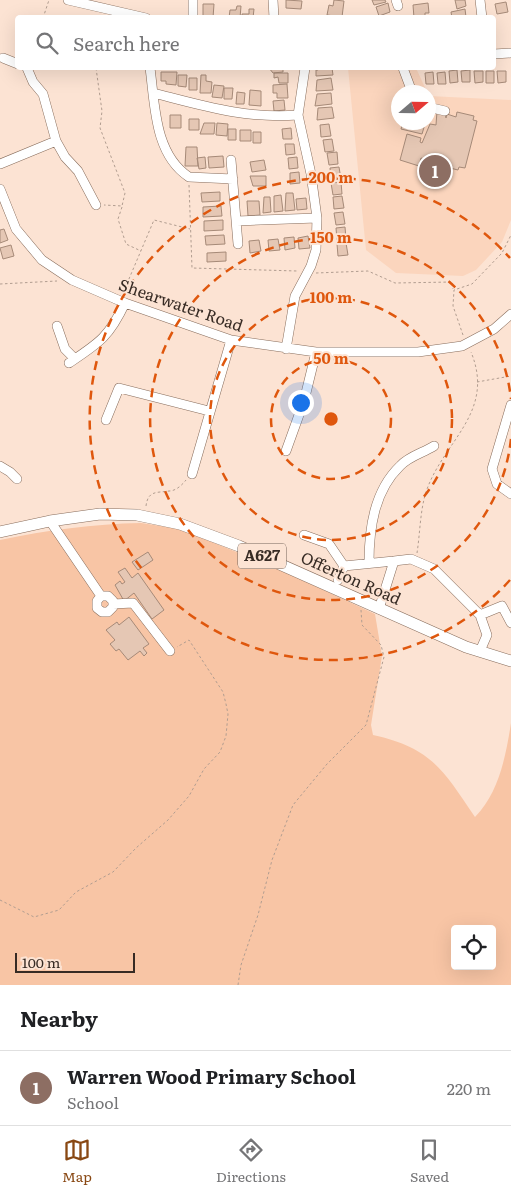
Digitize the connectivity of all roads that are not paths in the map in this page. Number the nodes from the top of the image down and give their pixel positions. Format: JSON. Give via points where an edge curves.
{"nodes":[{"id":1,"x":68,"y":0,"type":"edge"},
{"id":2,"x":193,"y":0,"type":"edge"},
{"id":3,"x":273,"y":0,"type":"edge"},
{"id":4,"x":480,"y":0,"type":"edge"},
{"id":5,"x":133,"y":15,"type":"edge"},
{"id":6,"x":192,"y":15,"type":"edge"},
{"id":7,"x":274,"y":15,"type":"edge"},
{"id":8,"x":482,"y":15,"type":"edge"},
{"id":9,"x":511,"y":53,"type":"edge"},
{"id":10,"x":496,"y":54,"type":"edge"},
{"id":11,"x":4,"y":58,"type":"dead end"},
{"id":12,"x":15,"y":63,"type":"edge"},
{"id":13,"x":28,"y":70,"type":"edge"},
{"id":14,"x":150,"y":70,"type":"edge"},
{"id":15,"x":305,"y":70,"type":"edge"},
{"id":16,"x":404,"y":70,"type":"edge"},
{"id":17,"x":409,"y":85,"type":"edge"},
{"id":18,"x":153,"y":93,"type":"junction"},
{"id":19,"x":436,"y":109,"type":"edge"},
{"id":20,"x":445,"y":111,"type":"dead end"},
{"id":21,"x":298,"y":115,"type":"junction"},
{"id":22,"x":56,"y":141,"type":"junction"},
{"id":23,"x":231,"y":160,"type":"dead end"},
{"id":24,"x":0,"y":164,"type":"edge"},
{"id":25,"x":233,"y":178,"type":"junction"},
{"id":26,"x":0,"y":189,"type":"edge"},
{"id":27,"x":96,"y":205,"type":"road end"},
{"id":28,"x":316,"y":218,"type":"junction"},
{"id":29,"x":237,"y":221,"type":"junction"},
{"id":30,"x":238,"y":244,"type":"dead end"},
{"id":31,"x":122,"y":302,"type":"junction"},
{"id":32,"x":511,"y":314,"type":"edge"},
{"id":33,"x":57,"y":326,"type":"dead end"},
{"id":34,"x":230,"y":340,"type":"junction"},
{"id":35,"x":286,"y":349,"type":"junction"},
{"id":36,"x":316,"y":352,"type":"junction"},
{"id":37,"x":511,"y":405,"type":"edge"},
{"id":38,"x":209,"y":411,"type":"junction"},
{"id":39,"x":106,"y":420,"type":"dead end"},
{"id":40,"x":434,"y":446,"type":"dead end"},
{"id":41,"x":286,"y":451,"type":"dead end"},
{"id":42,"x":0,"y":466,"type":"edge"},
{"id":43,"x":192,"y":474,"type":"road end"},
{"id":44,"x":16,"y":479,"type":"dead end"},
{"id":45,"x":511,"y":494,"type":"edge"},
{"id":46,"x":50,"y":521,"type":"junction"},
{"id":47,"x":0,"y":532,"type":"edge"},
{"id":48,"x":304,"y":535,"type":"dead end"},
{"id":49,"x":394,"y":561,"type":"junction"},
{"id":50,"x":369,"y":563,"type":"junction"},
{"id":51,"x":344,"y":566,"type":"junction"},
{"id":52,"x":338,"y":580,"type":"dead end"},
{"id":53,"x":101,"y":596,"type":"junction"},
{"id":54,"x":113,"y":604,"type":"junction"},
{"id":55,"x":379,"y":609,"type":"junction"},
{"id":56,"x":480,"y":615,"type":"junction"},
{"id":57,"x":511,"y":623,"type":"edge"},
{"id":58,"x":170,"y":651,"type":"road end"},
{"id":59,"x":480,"y":651,"type":"junction"},
{"id":60,"x":511,"y":661,"type":"edge"}],
"edges":[{"from":1,"to":5,"type":"street"},
{"from":2,"to":6,"type":"street"},
{"from":3,"to":7,"type":"street"},
{"from":4,"to":8,"type":"street"},
{"from":9,"to":10,"type":"street"},
{"from":11,"to":12,"type":"street"},
{"from":13,"to":22,"type":"street","via":[[43,94]]},
{"from":14,"to":18,"type":"street"},
{"from":15,"to":21,"type":"street"},
{"from":16,"to":17,"type":"street"},
{"from":18,"to":21,"type":"street","via":[[246,116]]},
{"from":18,"to":25,"type":"street","via":[[163,143],[176,165],[189,177]]},
{"from":19,"to":20,"type":"street"},
{"from":21,"to":28,"type":"street","via":[[311,174]]},
{"from":22,"to":24,"type":"street"},
{"from":22,"to":27,"type":"street","via":[[78,171]]},
{"from":23,"to":25,"type":"street"},
{"from":25,"to":29,"type":"street"},
{"from":26,"to":31,"type":"street","name":"Shearwater Road","via":[[16,229],[42,260],[72,280]]},
{"from":28,"to":29,"type":"street"},
{"from":28,"to":35,"type":"street","via":[[316,250],[295,296]]},
{"from":29,"to":30,"type":"street"},
{"from":31,"to":33,"type":"street","via":[[115,324],[104,339],[72,361]]},
{"from":31,"to":34,"type":"street","name":"Shearwater Road"},
{"from":32,"to":36,"type":"street","name":"Shearwater Road","via":[[494,329],[466,343],[418,352]]},
{"from":34,"to":35,"type":"street","name":"Shearwater Road"},
{"from":34,"to":38,"type":"street"},
{"from":35,"to":36,"type":"street","name":"Shearwater Road"},
{"from":36,"to":41,"type":"street","via":[[304,401]]},
{"from":37,"to":45,"type":"street","via":[[492,469],[497,484]]},
{"from":38,"to":39,"type":"street","via":[[119,388]]},
{"from":38,"to":43,"type":"street"},
{"from":40,"to":50,"type":"street","via":[[399,466],[386,487],[373,511]]},
{"from":42,"to":44,"type":"street"},
{"from":46,"to":47,"type":"main road","name":"Offerton Road","number":"A627"},
{"from":46,"to":53,"type":"street"},
{"from":46,"to":55,"type":"main road","name":"Offerton Road","number":"A627","via":[[100,514],[144,516],[180,524],[239,546]]},
{"from":48,"to":51,"type":"street","via":[[328,544]]},
{"from":49,"to":50,"type":"street"},
{"from":49,"to":55,"type":"street"},
{"from":49,"to":56,"type":"street","via":[[411,559],[434,569]]},
{"from":50,"to":51,"type":"street"},
{"from":51,"to":52,"type":"street"},
{"from":53,"to":54,"type":"street","via":[[108,596]]},
{"from":53,"to":54,"type":"street","via":[[97,608],[102,612],[108,612]]},
{"from":54,"to":58,"type":"street","via":[[133,603]]},
{"from":55,"to":59,"type":"main road","name":"Offerton Road","number":"A627"},
{"from":56,"to":57,"type":"street","via":[[502,606]]},
{"from":56,"to":59,"type":"street","via":[[487,635]]},
{"from":59,"to":60,"type":"main road","name":"Offerton Road","number":"A627"}]}
